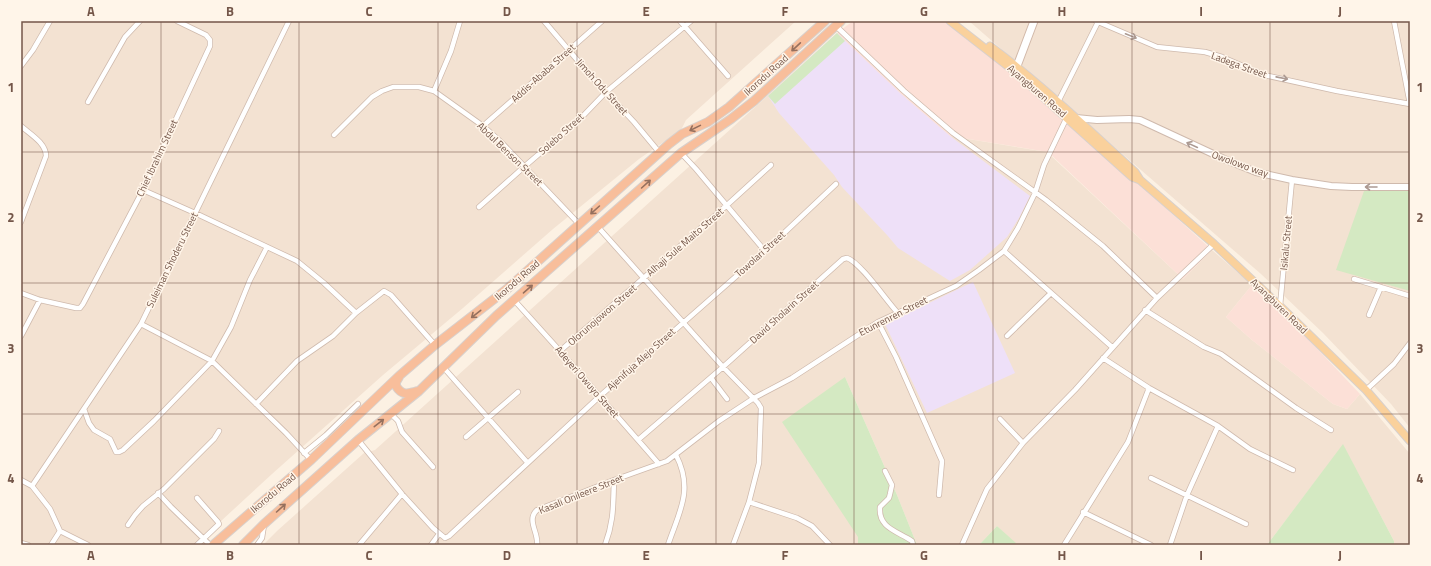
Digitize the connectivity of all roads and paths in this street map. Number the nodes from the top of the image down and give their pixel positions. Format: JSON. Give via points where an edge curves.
{"nodes":[{"id":1,"x":50,"y":21,"type":"edge"},
{"id":2,"x":140,"y":21,"type":"edge"},
{"id":3,"x":177,"y":21,"type":"edge"},
{"id":4,"x":289,"y":21,"type":"edge"},
{"id":5,"x":460,"y":21,"type":"edge"},
{"id":6,"x":544,"y":21,"type":"edge"},
{"id":7,"x":602,"y":21,"type":"edge"},
{"id":8,"x":680,"y":21,"type":"edge"},
{"id":9,"x":691,"y":21,"type":"edge"},
{"id":10,"x":825,"y":21,"type":"edge"},
{"id":11,"x":950,"y":21,"type":"edge"},
{"id":12,"x":956,"y":21,"type":"edge"},
{"id":13,"x":1034,"y":21,"type":"edge"},
{"id":14,"x":1394,"y":21,"type":"edge"},
{"id":15,"x":1097,"y":22,"type":"edge"},
{"id":16,"x":838,"y":23,"type":"edge"},
{"id":17,"x":685,"y":27,"type":"junction"},
{"id":18,"x":568,"y":50,"type":"junction"},
{"id":19,"x":21,"y":66,"type":"edge"},
{"id":20,"x":1017,"y":66,"type":"junction"},
{"id":21,"x":728,"y":76,"type":"dead end"},
{"id":22,"x":434,"y":91,"type":"junction"},
{"id":23,"x":606,"y":92,"type":"junction"},
{"id":24,"x":88,"y":102,"type":"dead end"},
{"id":25,"x":1058,"y":102,"type":"junction"},
{"id":26,"x":1410,"y":104,"type":"edge"},
{"id":27,"x":1067,"y":117,"type":"junction"},
{"id":28,"x":1076,"y":118,"type":"junction"},
{"id":29,"x":21,"y":126,"type":"edge"},
{"id":30,"x":483,"y":126,"type":"junction"},
{"id":31,"x":334,"y":135,"type":"dead end"},
{"id":32,"x":659,"y":152,"type":"junction"},
{"id":33,"x":681,"y":154,"type":"junction"},
{"id":34,"x":771,"y":165,"type":"dead end"},
{"id":35,"x":525,"y":166,"type":"junction"},
{"id":36,"x":1140,"y":180,"type":"junction"},
{"id":37,"x":1292,"y":180,"type":"junction"},
{"id":38,"x":836,"y":184,"type":"dead end"},
{"id":39,"x":1410,"y":187,"type":"edge"},
{"id":40,"x":143,"y":190,"type":"junction"},
{"id":41,"x":1035,"y":193,"type":"junction"},
{"id":42,"x":726,"y":206,"type":"junction"},
{"id":43,"x":480,"y":207,"type":"dead end"},
{"id":44,"x":195,"y":213,"type":"junction"},
{"id":45,"x":21,"y":222,"type":"edge"},
{"id":46,"x":579,"y":224,"type":"junction"},
{"id":47,"x":598,"y":227,"type":"junction"},
{"id":48,"x":1214,"y":244,"type":"junction"},
{"id":49,"x":267,"y":247,"type":"junction"},
{"id":50,"x":765,"y":251,"type":"junction"},
{"id":51,"x":1004,"y":251,"type":"junction"},
{"id":52,"x":644,"y":278,"type":"junction"},
{"id":53,"x":1354,"y":279,"type":"dead end"},
{"id":54,"x":1381,"y":287,"type":"junction"},
{"id":55,"x":21,"y":293,"type":"edge"},
{"id":56,"x":1051,"y":293,"type":"junction"},
{"id":57,"x":1410,"y":296,"type":"edge"},
{"id":58,"x":1157,"y":298,"type":"junction"},
{"id":59,"x":40,"y":300,"type":"junction"},
{"id":60,"x":514,"y":300,"type":"junction"},
{"id":61,"x":1280,"y":306,"type":"junction"},
{"id":62,"x":1145,"y":310,"type":"junction"},
{"id":63,"x":897,"y":312,"type":"junction"},
{"id":64,"x":356,"y":313,"type":"junction"},
{"id":65,"x":1369,"y":315,"type":"dead end"},
{"id":66,"x":683,"y":322,"type":"junction"},
{"id":67,"x":878,"y":322,"type":"junction"},
{"id":68,"x":141,"y":324,"type":"junction"},
{"id":69,"x":21,"y":336,"type":"edge"},
{"id":70,"x":1008,"y":336,"type":"dead end"},
{"id":71,"x":1410,"y":343,"type":"edge"},
{"id":72,"x":435,"y":346,"type":"junction"},
{"id":73,"x":1112,"y":347,"type":"junction"},
{"id":74,"x":560,"y":351,"type":"junction"},
{"id":75,"x":1103,"y":358,"type":"junction"},
{"id":76,"x":212,"y":361,"type":"junction"},
{"id":77,"x":723,"y":367,"type":"junction"},
{"id":78,"x":444,"y":368,"type":"junction"},
{"id":79,"x":400,"y":376,"type":"junction"},
{"id":80,"x":710,"y":378,"type":"junction"},
{"id":81,"x":1149,"y":388,"type":"junction"},
{"id":82,"x":1366,"y":390,"type":"junction"},
{"id":83,"x":419,"y":391,"type":"junction"},
{"id":84,"x":518,"y":392,"type":"dead end"},
{"id":85,"x":600,"y":396,"type":"junction"},
{"id":86,"x":754,"y":398,"type":"junction"},
{"id":87,"x":727,"y":399,"type":"dead end"},
{"id":88,"x":256,"y":404,"type":"junction"},
{"id":89,"x":358,"y":404,"type":"dead end"},
{"id":90,"x":84,"y":409,"type":"junction"},
{"id":91,"x":391,"y":414,"type":"junction"},
{"id":92,"x":488,"y":418,"type":"junction"},
{"id":93,"x":1000,"y":419,"type":"dead end"},
{"id":94,"x":1218,"y":426,"type":"junction"},
{"id":95,"x":1331,"y":430,"type":"dead end"},
{"id":96,"x":219,"y":431,"type":"dead end"},
{"id":97,"x":466,"y":437,"type":"dead end"},
{"id":98,"x":358,"y":440,"type":"junction"},
{"id":99,"x":638,"y":440,"type":"junction"},
{"id":100,"x":1410,"y":441,"type":"edge"},
{"id":101,"x":1023,"y":443,"type":"junction"},
{"id":102,"x":304,"y":454,"type":"junction"},
{"id":103,"x":676,"y":455,"type":"junction"},
{"id":104,"x":311,"y":460,"type":"junction"},
{"id":105,"x":527,"y":462,"type":"junction"},
{"id":106,"x":660,"y":464,"type":"junction"},
{"id":107,"x":433,"y":468,"type":"dead end"},
{"id":108,"x":1293,"y":470,"type":"dead end"},
{"id":109,"x":885,"y":471,"type":"dead end"},
{"id":110,"x":1151,"y":478,"type":"dead end"},
{"id":111,"x":21,"y":480,"type":"edge"},
{"id":112,"x":614,"y":480,"type":"junction"},
{"id":113,"x":32,"y":486,"type":"junction"},
{"id":114,"x":158,"y":493,"type":"junction"},
{"id":115,"x":402,"y":494,"type":"junction"},
{"id":116,"x":939,"y":495,"type":"dead end"},
{"id":117,"x":1187,"y":496,"type":"junction"},
{"id":118,"x":197,"y":498,"type":"dead end"},
{"id":119,"x":749,"y":502,"type":"junction"},
{"id":120,"x":1083,"y":512,"type":"junction"},
{"id":121,"x":264,"y":524,"type":"junction"},
{"id":122,"x":1246,"y":524,"type":"dead end"},
{"id":123,"x":128,"y":525,"type":"dead end"},
{"id":124,"x":60,"y":531,"type":"junction"},
{"id":125,"x":439,"y":534,"type":"junction"},
{"id":126,"x":203,"y":539,"type":"junction"},
{"id":127,"x":21,"y":543,"type":"edge"},
{"id":128,"x":28,"y":545,"type":"edge"},
{"id":129,"x":51,"y":545,"type":"edge"},
{"id":130,"x":88,"y":545,"type":"edge"},
{"id":131,"x":197,"y":545,"type":"edge"},
{"id":132,"x":211,"y":545,"type":"edge"},
{"id":133,"x":243,"y":545,"type":"edge"},
{"id":134,"x":257,"y":545,"type":"edge"},
{"id":135,"x":358,"y":545,"type":"edge"},
{"id":136,"x":432,"y":545,"type":"edge"},
{"id":137,"x":536,"y":545,"type":"edge"},
{"id":138,"x":605,"y":545,"type":"edge"},
{"id":139,"x":668,"y":545,"type":"edge"},
{"id":140,"x":733,"y":545,"type":"edge"},
{"id":141,"x":830,"y":545,"type":"edge"},
{"id":142,"x":913,"y":545,"type":"edge"},
{"id":143,"x":962,"y":545,"type":"edge"},
{"id":144,"x":1064,"y":545,"type":"edge"},
{"id":145,"x":1151,"y":545,"type":"edge"},
{"id":146,"x":1170,"y":545,"type":"edge"}],
"edges":[{"from":1,"to":19,"type":"street"},
{"from":2,"to":24,"type":"street","via":[[125,37]]},
{"from":3,"to":40,"type":"street","name":"Chief Ibrahim Street","via":[[206,35],[210,40],[210,46]]},
{"from":4,"to":44,"type":"street","name":"Suleiman Shoderu Street"},
{"from":5,"to":22,"type":"street","via":[[451,51]]},
{"from":6,"to":18,"type":"street","name":"Jimoh Odu Street"},
{"from":7,"to":18,"type":"street","name":"Addis-Ababa Street"},
{"from":8,"to":17,"type":"street"},
{"from":9,"to":17,"type":"street","name":"Solebo Street"},
{"from":10,"to":32,"type":"highway","name":"Ikorodu Road","one_way":true,"via":[[729,107],[708,122],[682,134]]},
{"from":11,"to":27,"type":"main road","name":"Ayangburen Road","via":[[1014,70]]},
{"from":12,"to":20,"type":"main road","name":"Ayangburen Road"},
{"from":13,"to":20,"type":"main road"},
{"from":14,"to":26,"type":"street"},
{"from":15,"to":25,"type":"street"},
{"from":15,"to":26,"type":"street","name":"Ladega Street","one_way":true,"via":[[1158,47],[1205,52],[1264,75],[1337,92]]},
{"from":16,"to":33,"type":"highway","name":"Ikorodu Road","via":[[754,101]]},
{"from":16,"to":41,"type":"street","via":[[884,73],[953,133]]},
{"from":17,"to":21,"type":"street"},
{"from":17,"to":23,"type":"street","name":"Solebo Street"},
{"from":18,"to":23,"type":"street","name":"Jimoh Odu Street"},
{"from":18,"to":30,"type":"street","name":"Addis-Ababa Street"},
{"from":20,"to":25,"type":"main road","name":"Ayangburen Road"},
{"from":22,"to":30,"type":"street","name":"Abdul Benson Street"},
{"from":22,"to":31,"type":"street","via":[[418,87],[393,87],[382,91],[372,97]]},
{"from":23,"to":32,"type":"street","name":"Jimoh Odu Street"},
{"from":23,"to":35,"type":"street","name":"Solebo Street"},
{"from":25,"to":28,"type":"main road","name":"Ayangburen Road"},
{"from":27,"to":36,"type":"main road","name":"Ayangburen Road","via":[[1132,177]]},
{"from":27,"to":41,"type":"street","name":"Etunrenren Street","via":[[1044,165]]},
{"from":28,"to":36,"type":"main road","name":"Ayangburen Road","via":[[1135,172]]},
{"from":37,"to":28,"type":"street","name":"Owolowo way","one_way":true,"via":[[1256,172],[1230,162],[1140,120]]},
{"from":29,"to":45,"type":"street","via":[[42,144],[46,156]]},
{"from":30,"to":35,"type":"street","name":"Abdul Benson Street"},
{"from":32,"to":46,"type":"highway","name":"Ikorodu Road","one_way":true},
{"from":33,"to":42,"type":"street"},
{"from":47,"to":33,"type":"highway","name":"Ikorodu Road","one_way":true},
{"from":34,"to":42,"type":"street","name":"Alhaji Sule Maito Street"},
{"from":35,"to":43,"type":"street","name":"Solebo Street"},
{"from":35,"to":46,"type":"street","name":"Abdul Benson Street"},
{"from":36,"to":48,"type":"main road","name":"Ayangburen Road"},
{"from":39,"to":37,"type":"street","name":"Owolowo way","one_way":true,"via":[[1331,186]]},
{"from":37,"to":61,"type":"street","name":"Isikalu Street"},
{"from":38,"to":50,"type":"street","name":"Towolari Street"},
{"from":40,"to":44,"type":"street"},
{"from":40,"to":59,"type":"street","name":"Chief Ibrahim Street","via":[[80,308]]},
{"from":41,"to":51,"type":"street","name":"Etunrenren Street"},
{"from":41,"to":58,"type":"street","via":[[1103,246]]},
{"from":42,"to":50,"type":"street"},
{"from":42,"to":52,"type":"street","name":"Alhaji Sule Maito Street"},
{"from":44,"to":49,"type":"street"},
{"from":44,"to":68,"type":"street","name":"Suleiman Shoderu Street"},
{"from":46,"to":72,"type":"highway","name":"Ikorodu Road","one_way":true,"via":[[507,289]]},
{"from":47,"to":52,"type":"street"},
{"from":60,"to":47,"type":"highway","name":"Ikorodu Road","one_way":true},
{"from":48,"to":58,"type":"street"},
{"from":48,"to":61,"type":"main road","name":"Ayangburen Road"},
{"from":49,"to":64,"type":"street","via":[[297,261]]},
{"from":49,"to":76,"type":"street"},
{"from":50,"to":66,"type":"street","name":"Towolari Street"},
{"from":51,"to":56,"type":"street"},
{"from":51,"to":63,"type":"street","name":"Etunrenren Street","via":[[956,286]]},
{"from":52,"to":66,"type":"street"},
{"from":52,"to":74,"type":"street","name":"Olorunojowon Street"},
{"from":53,"to":54,"type":"street"},
{"from":54,"to":57,"type":"street"},
{"from":54,"to":65,"type":"street"},
{"from":55,"to":59,"type":"street"},
{"from":56,"to":70,"type":"street"},
{"from":56,"to":73,"type":"street"},
{"from":58,"to":62,"type":"street"},
{"from":59,"to":69,"type":"street"},
{"from":60,"to":74,"type":"street","name":"Adeyeri Owuyo Street"},
{"from":60,"to":78,"type":"highway","name":"Ikorodu Road"},
{"from":61,"to":82,"type":"main road","name":"Ayangburen Road"},
{"from":62,"to":73,"type":"street"},
{"from":62,"to":95,"type":"street","via":[[1204,347],[1221,354]]},
{"from":63,"to":67,"type":"street","name":"Etunrenren Street"},
{"from":63,"to":77,"type":"street","name":"David Sholarin Street","via":[[859,266],[846,258]]},
{"from":64,"to":72,"type":"street","via":[[384,291],[387,292]]},
{"from":64,"to":88,"type":"street","via":[[333,336],[297,361]]},
{"from":66,"to":77,"type":"street"},
{"from":66,"to":85,"type":"street","name":"Ajenifuja Alejo Street"},
{"from":67,"to":86,"type":"street","name":"Etunrenren Street","via":[[792,378]]},
{"from":67,"to":116,"type":"street","via":[[942,461]]},
{"from":68,"to":76,"type":"street"},
{"from":68,"to":90,"type":"street","name":"Suleiman Shoderu Street"},
{"from":71,"to":82,"type":"street","via":[[1394,364]]},
{"from":72,"to":79,"type":"highway","name":"Ikorodu Road"},
{"from":73,"to":75,"type":"street"},
{"from":74,"to":85,"type":"street","name":"Adeyeri Owuyo Street"},
{"from":75,"to":81,"type":"street"},
{"from":75,"to":101,"type":"street"},
{"from":76,"to":88,"type":"street"},
{"from":76,"to":90,"type":"street","via":[[120,452],[116,452],[110,438],[94,430]]},
{"from":77,"to":80,"type":"street","name":"David Sholarin Street"},
{"from":77,"to":86,"type":"street"},
{"from":78,"to":83,"type":"highway","name":"Ikorodu Road"},
{"from":78,"to":92,"type":"street"},
{"from":79,"to":83,"type":"highway","via":[[396,386],[401,393]]},
{"from":79,"to":104,"type":"highway","name":"Ikorodu Road"},
{"from":80,"to":87,"type":"street"},
{"from":80,"to":99,"type":"street","name":"David Sholarin Street"},
{"from":81,"to":94,"type":"street"},
{"from":81,"to":120,"type":"street","via":[[1128,442]]},
{"from":82,"to":100,"type":"main road","name":"Ayangburen Road"},
{"from":83,"to":91,"type":"highway","name":"Ikorodu Road"},
{"from":84,"to":92,"type":"street"},
{"from":85,"to":99,"type":"street","name":"Adeyeri Owuyo Street"},
{"from":85,"to":105,"type":"street","name":"Ajenifuja Alejo Street"},
{"from":86,"to":103,"type":"street","name":"Etunrenren Street","via":[[719,421]]},
{"from":86,"to":119,"type":"street","via":[[761,408],[761,428],[759,463]]},
{"from":88,"to":102,"type":"street"},
{"from":89,"to":102,"type":"street"},
{"from":90,"to":113,"type":"street","name":"Suleiman Shoderu Street"},
{"from":98,"to":91,"type":"highway","name":"Ikorodu Road","one_way":true},
{"from":91,"to":107,"type":"street","via":[[398,421],[402,432]]},
{"from":92,"to":97,"type":"street"},
{"from":92,"to":105,"type":"street"},
{"from":93,"to":101,"type":"street"},
{"from":94,"to":108,"type":"street","via":[[1250,449]]},
{"from":94,"to":117,"type":"street"},
{"from":96,"to":114,"type":"street","via":[[214,439]]},
{"from":98,"to":115,"type":"street"},
{"from":121,"to":98,"type":"highway","name":"Ikorodu Road","one_way":true},
{"from":99,"to":106,"type":"street","name":"Adeyeri Owuyo Street"},
{"from":101,"to":143,"type":"street","via":[[987,489]]},
{"from":102,"to":104,"type":"street"},
{"from":103,"to":106,"type":"street","name":"Etunrenren Street"},
{"from":103,"to":139,"type":"street","via":[[682,467],[685,496]]},
{"from":104,"to":132,"type":"highway","name":"Ikorodu Road"},
{"from":105,"to":125,"type":"street","name":"Ajenifuja Alejo Street","via":[[449,536],[445,538]]},
{"from":106,"to":112,"type":"street","name":"Kasali Onileere Street"},
{"from":109,"to":142,"type":"street","via":[[892,485],[890,498],[880,507],[883,523],[912,541]]},
{"from":110,"to":117,"type":"street"},
{"from":111,"to":113,"type":"street"},
{"from":112,"to":137,"type":"street","name":"Kasali Onileere Street","via":[[537,510],[532,520],[538,538]]},
{"from":112,"to":138,"type":"street","via":[[611,529]]},
{"from":113,"to":124,"type":"street","via":[[50,509]]},
{"from":114,"to":123,"type":"street"},
{"from":114,"to":126,"type":"street"},
{"from":115,"to":125,"type":"street"},
{"from":115,"to":135,"type":"street"},
{"from":117,"to":122,"type":"street"},
{"from":117,"to":146,"type":"street"},
{"from":118,"to":126,"type":"street","via":[[218,522],[218,526]]},
{"from":119,"to":140,"type":"street"},
{"from":119,"to":141,"type":"street","via":[[798,518],[812,526]]},
{"from":120,"to":144,"type":"street"},
{"from":120,"to":145,"type":"street"},
{"from":121,"to":133,"type":"highway","name":"Ikorodu Road"},
{"from":121,"to":134,"type":"street","via":[[262,538]]},
{"from":124,"to":129,"type":"street"},
{"from":124,"to":130,"type":"street"},
{"from":125,"to":136,"type":"street"},
{"from":126,"to":131,"type":"street"},
{"from":126,"to":132,"type":"street"},
{"from":127,"to":128,"type":"street"}]}
